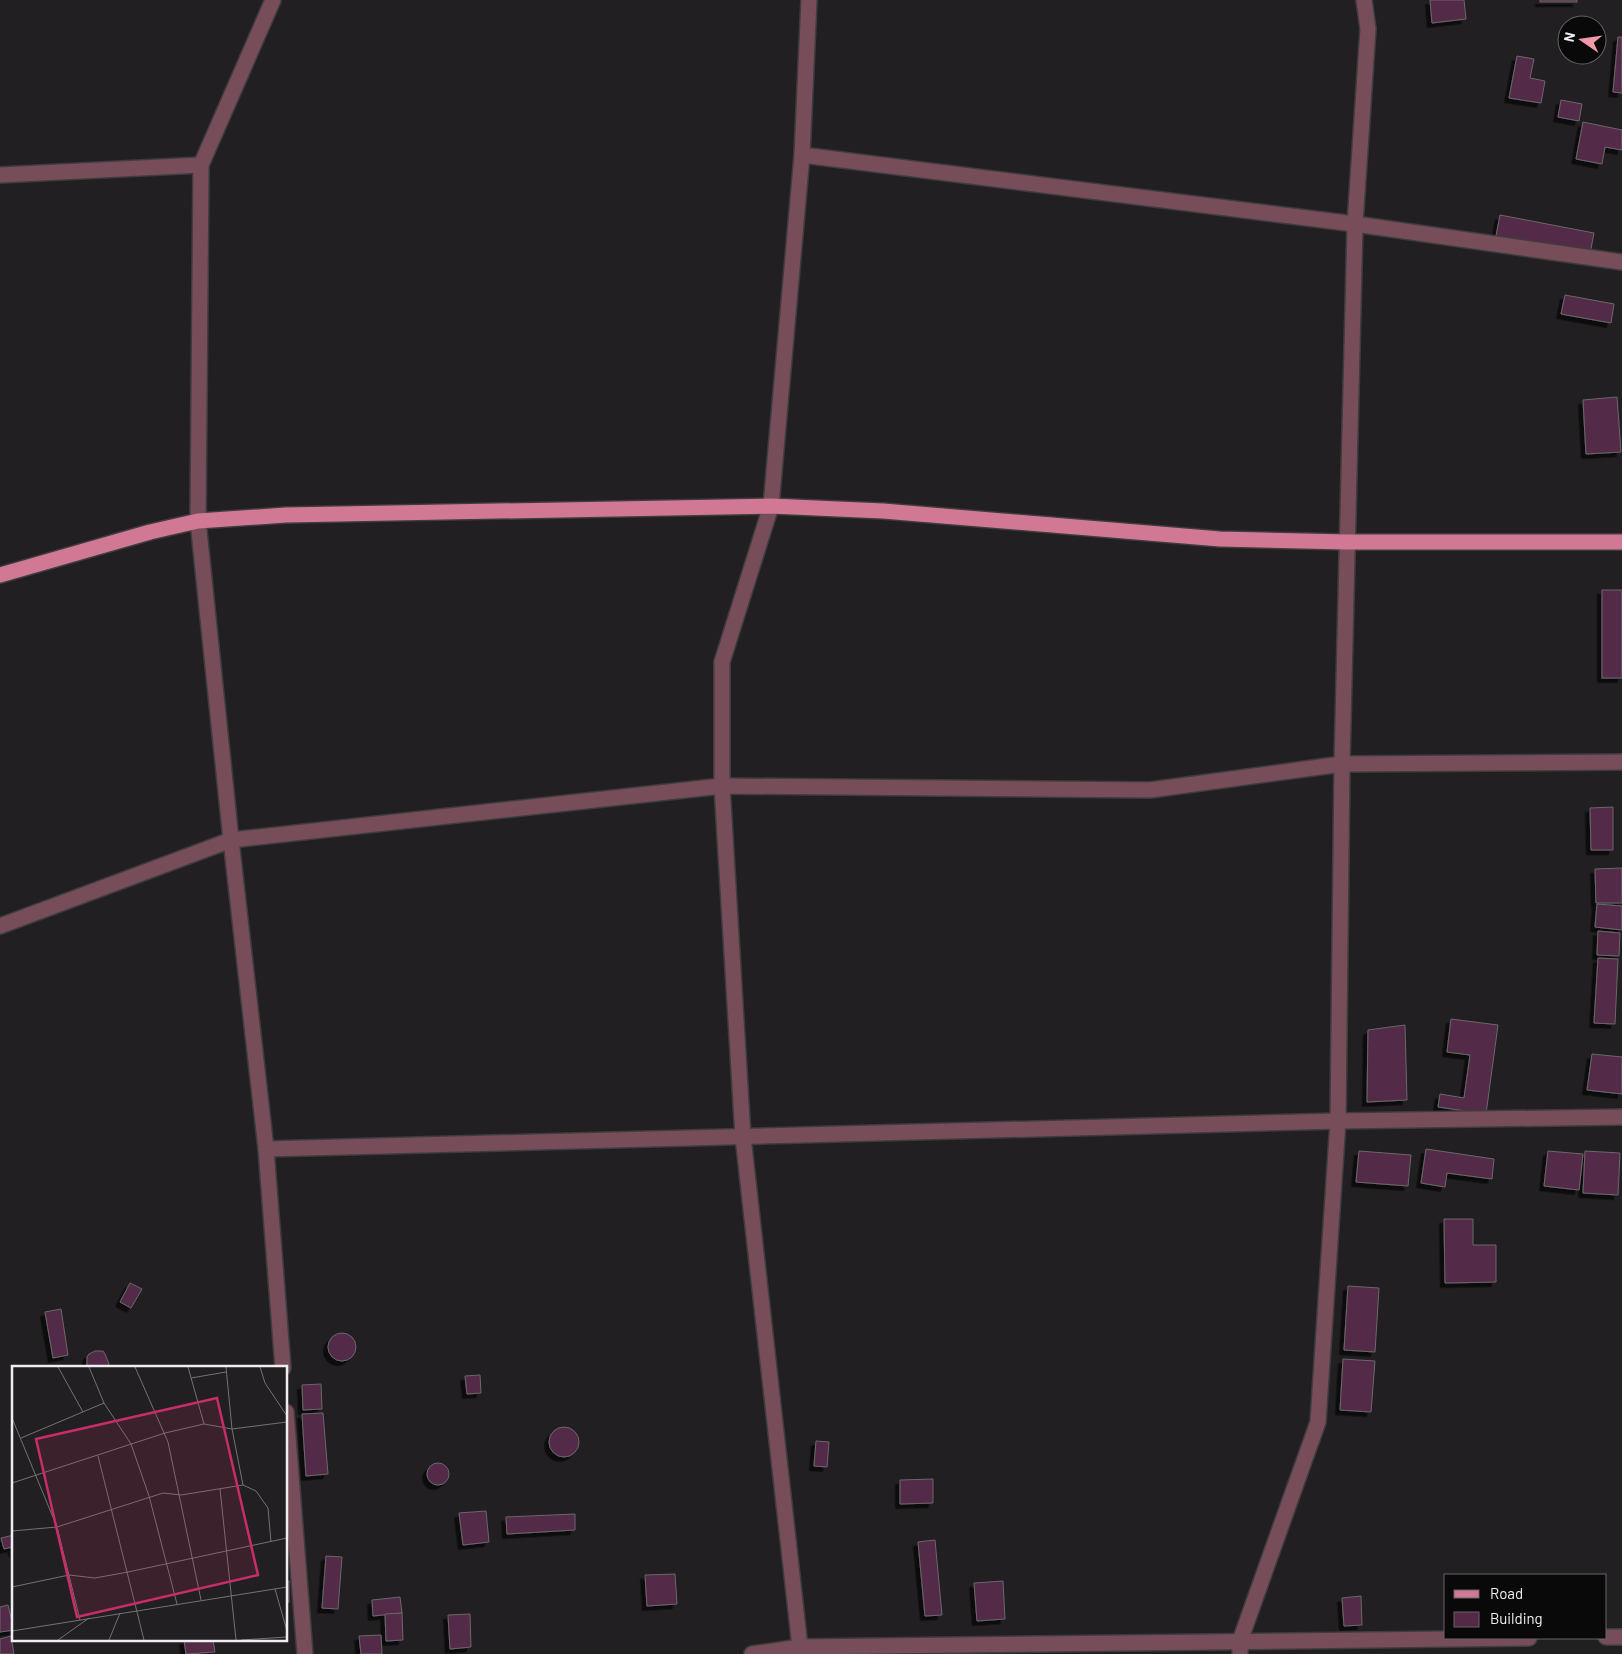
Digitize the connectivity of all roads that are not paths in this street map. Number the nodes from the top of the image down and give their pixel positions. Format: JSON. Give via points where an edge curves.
{"nodes":[{"id":1,"x":272,"y":0,"type":"edge"},
{"id":2,"x":809,"y":0,"type":"edge"},
{"id":3,"x":1364,"y":0,"type":"edge"},
{"id":4,"x":802,"y":156,"type":"junction"},
{"id":5,"x":201,"y":165,"type":"junction"},
{"id":6,"x":0,"y":175,"type":"edge"},
{"id":7,"x":1356,"y":224,"type":"junction"},
{"id":8,"x":1622,"y":262,"type":"edge"},
{"id":9,"x":771,"y":506,"type":"junction"},
{"id":10,"x":198,"y":521,"type":"junction"},
{"id":11,"x":1347,"y":542,"type":"junction"},
{"id":12,"x":1622,"y":542,"type":"edge"},
{"id":13,"x":0,"y":575,"type":"edge"},
{"id":14,"x":1622,"y":762,"type":"edge"},
{"id":15,"x":1342,"y":764,"type":"junction"},
{"id":16,"x":722,"y":786,"type":"junction"},
{"id":17,"x":231,"y":840,"type":"junction"},
{"id":18,"x":0,"y":926,"type":"edge"},
{"id":19,"x":1622,"y":1117,"type":"edge"},
{"id":20,"x":1338,"y":1121,"type":"junction"},
{"id":21,"x":743,"y":1137,"type":"junction"},
{"id":22,"x":266,"y":1149,"type":"junction"},
{"id":23,"x":283,"y":1366,"type":"edge"},
{"id":24,"x":288,"y":1437,"type":"edge"},
{"id":25,"x":1607,"y":1637,"type":"edge"},
{"id":26,"x":1622,"y":1637,"type":"edge"},
{"id":27,"x":1500,"y":1639,"type":"edge"},
{"id":28,"x":1240,"y":1648,"type":"edge"},
{"id":29,"x":800,"y":1650,"type":"edge"},
{"id":30,"x":305,"y":1654,"type":"edge"},
{"id":31,"x":752,"y":1654,"type":"edge"}],
"edges":[{"from":1,"to":5,"type":"street"},
{"from":2,"to":4,"type":"street"},
{"from":3,"to":7,"type":"street","via":[[1368,29]]},
{"from":4,"to":7,"type":"street"},
{"from":4,"to":9,"type":"street"},
{"from":5,"to":6,"type":"street"},
{"from":5,"to":10,"type":"street"},
{"from":7,"to":8,"type":"street"},
{"from":7,"to":11,"type":"street"},
{"from":9,"to":10,"type":"main road","via":[[286,515]]},
{"from":9,"to":11,"type":"main road","via":[[883,510],[1220,539]]},
{"from":9,"to":16,"type":"street","via":[[722,662]]},
{"from":10,"to":13,"type":"main road"},
{"from":10,"to":17,"type":"street"},
{"from":11,"to":12,"type":"main road"},
{"from":11,"to":15,"type":"street"},
{"from":14,"to":15,"type":"street"},
{"from":15,"to":16,"type":"street","via":[[1150,790]]},
{"from":15,"to":20,"type":"street"},
{"from":16,"to":17,"type":"street"},
{"from":16,"to":21,"type":"street"},
{"from":17,"to":18,"type":"street"},
{"from":17,"to":22,"type":"street"},
{"from":19,"to":20,"type":"street"},
{"from":20,"to":21,"type":"street"},
{"from":20,"to":28,"type":"street","via":[[1318,1422]]},
{"from":21,"to":22,"type":"street"},
{"from":21,"to":29,"type":"street"},
{"from":22,"to":23,"type":"street"},
{"from":24,"to":30,"type":"street"},
{"from":25,"to":26,"type":"street"},
{"from":27,"to":28,"type":"street"},
{"from":28,"to":29,"type":"street"},
{"from":29,"to":31,"type":"street"}]}
